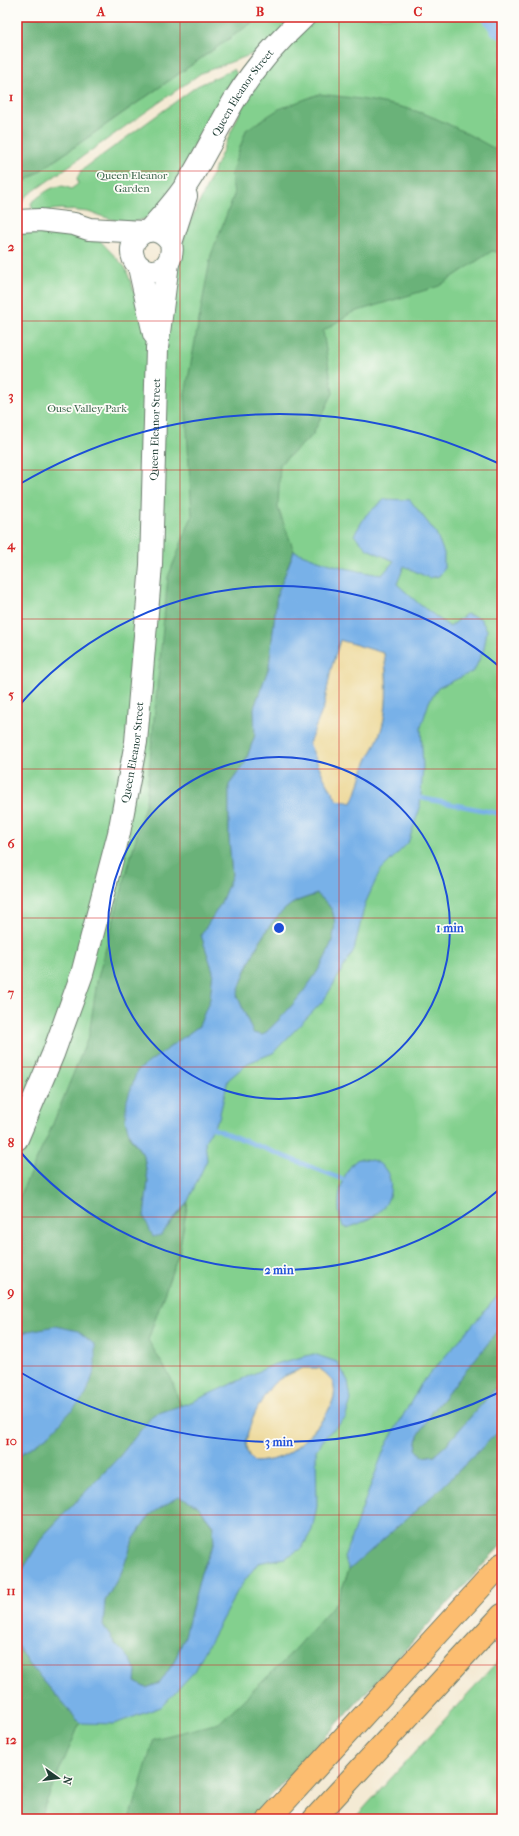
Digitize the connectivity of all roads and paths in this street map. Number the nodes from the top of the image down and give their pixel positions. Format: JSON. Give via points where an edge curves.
{"nodes":[{"id":1,"x":304,"y":17,"type":"edge"},
{"id":2,"x":192,"y":177,"type":"junction"},
{"id":3,"x":17,"y":221,"type":"edge"},
{"id":4,"x":89,"y":228,"type":"junction"},
{"id":5,"x":146,"y":232,"type":"junction"},
{"id":6,"x":169,"y":253,"type":"junction"},
{"id":7,"x":136,"y":261,"type":"junction"},
{"id":8,"x":157,"y":348,"type":"junction"},
{"id":9,"x":17,"y":1140,"type":"edge"},
{"id":10,"x":502,"y":1564,"type":"edge"},
{"id":11,"x":502,"y":1615,"type":"edge"},
{"id":12,"x":269,"y":1819,"type":"edge"},
{"id":13,"x":314,"y":1819,"type":"edge"}],
"edges":[{"from":1,"to":2,"type":"street","name":"Queen Eleanor Street","via":[[263,60],[236,98]]},
{"from":2,"to":5,"type":"street","name":"Queen Eleanor Street","via":[[166,212]]},
{"from":2,"to":6,"type":"street","name":"Queen Eleanor Street"},
{"from":3,"to":4,"type":"street","via":[[40,220]]},
{"from":4,"to":5,"type":"street"},
{"from":4,"to":7,"type":"street","via":[[120,246]]},
{"from":5,"to":6,"type":"street","via":[[162,233]]},
{"from":5,"to":7,"type":"street","via":[[136,238],[132,250]]},
{"from":6,"to":7,"type":"street","via":[[158,270],[151,271]]},
{"from":6,"to":8,"type":"street","name":"Queen Eleanor Street"},
{"from":7,"to":8,"type":"street","name":"Queen Eleanor Street"},
{"from":8,"to":9,"type":"street","name":"Queen Eleanor Street","via":[[152,565],[136,742],[119,833],[82,974],[53,1054]]},
{"from":10,"to":12,"type":"highway"},
{"from":11,"to":13,"type":"highway"}]}
